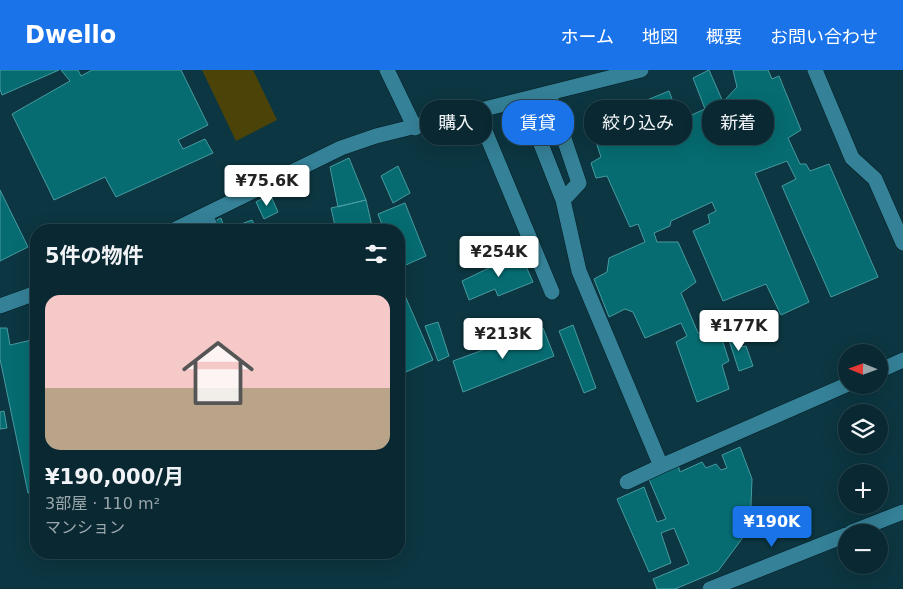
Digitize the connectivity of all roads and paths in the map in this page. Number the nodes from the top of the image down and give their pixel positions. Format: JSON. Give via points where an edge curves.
{"nodes":[{"id":1,"x":387,"y":70,"type":"edge"},
{"id":2,"x":641,"y":70,"type":"edge"},
{"id":3,"x":815,"y":70,"type":"edge"},
{"id":4,"x":548,"y":94,"type":"junction"},
{"id":5,"x":524,"y":100,"type":"edge"},
{"id":6,"x":420,"y":127,"type":"edge"},
{"id":7,"x":415,"y":128,"type":"junction"},
{"id":8,"x":491,"y":145,"type":"edge"},
{"id":9,"x":542,"y":145,"type":"edge"},
{"id":10,"x":564,"y":200,"type":"junction"},
{"id":11,"x":205,"y":215,"type":"junction"},
{"id":12,"x":186,"y":224,"type":"edge"},
{"id":13,"x":209,"y":224,"type":"edge"},
{"id":14,"x":903,"y":243,"type":"edge"},
{"id":15,"x":552,"y":292,"type":"dead end"},
{"id":16,"x":30,"y":295,"type":"edge"},
{"id":17,"x":0,"y":306,"type":"edge"},
{"id":18,"x":903,"y":360,"type":"edge"},
{"id":19,"x":888,"y":367,"type":"edge"},
{"id":20,"x":838,"y":389,"type":"edge"},
{"id":21,"x":661,"y":466,"type":"junction"},
{"id":22,"x":627,"y":482,"type":"dead end"},
{"id":23,"x":903,"y":512,"type":"edge"},
{"id":24,"x":872,"y":524,"type":"edge"},
{"id":25,"x":838,"y":538,"type":"edge"},
{"id":26,"x":710,"y":589,"type":"edge"}],
"edges":[{"from":1,"to":7,"type":"street"},
{"from":2,"to":4,"type":"street"},
{"from":3,"to":14,"type":"street","via":[[852,158],[875,179]]},
{"from":4,"to":5,"type":"street"},
{"from":4,"to":10,"type":"street","via":[[579,184]]},
{"from":6,"to":7,"type":"street"},
{"from":7,"to":11,"type":"street","via":[[341,148]]},
{"from":8,"to":15,"type":"street"},
{"from":9,"to":10,"type":"street"},
{"from":10,"to":21,"type":"street","via":[[579,271]]},
{"from":11,"to":12,"type":"street"},
{"from":11,"to":13,"type":"street"},
{"from":16,"to":17,"type":"street"},
{"from":18,"to":19,"type":"street"},
{"from":20,"to":21,"type":"street"},
{"from":21,"to":22,"type":"street"},
{"from":23,"to":24,"type":"street"},
{"from":25,"to":26,"type":"street"}]}
